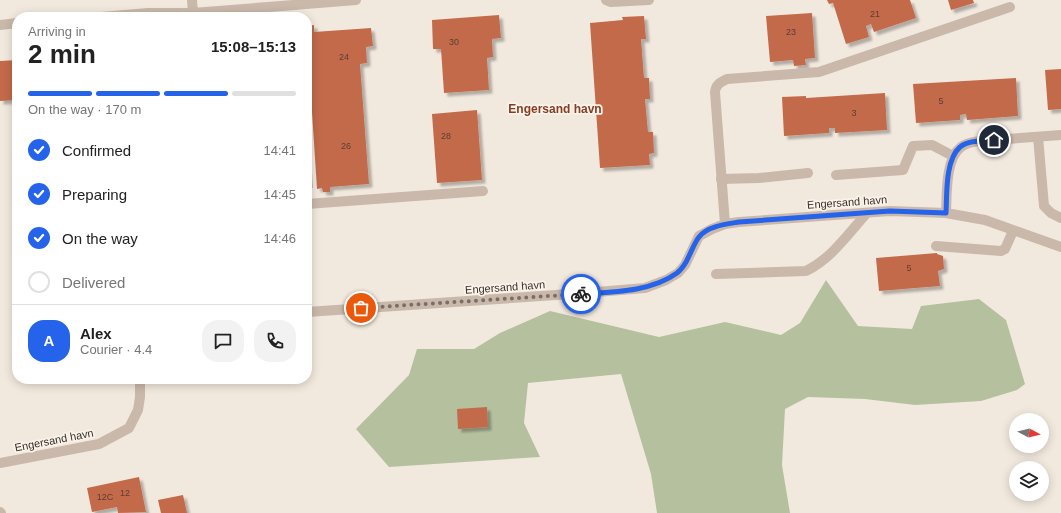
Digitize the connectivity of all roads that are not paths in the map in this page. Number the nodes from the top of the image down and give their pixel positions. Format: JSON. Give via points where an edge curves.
{"nodes":[{"id":1,"x":192,"y":0,"type":"edge"},
{"id":2,"x":356,"y":0,"type":"edge"},
{"id":3,"x":606,"y":0,"type":"edge"},
{"id":4,"x":649,"y":0,"type":"edge"},
{"id":5,"x":1010,"y":7,"type":"dead end"},
{"id":6,"x":193,"y":12,"type":"edge"},
{"id":7,"x":226,"y":12,"type":"edge"},
{"id":8,"x":12,"y":24,"type":"edge"},
{"id":9,"x":0,"y":25,"type":"edge"},
{"id":10,"x":1061,"y":135,"type":"edge"},
{"id":11,"x":1038,"y":137,"type":"junction"},
{"id":12,"x":953,"y":156,"type":"junction"},
{"id":13,"x":808,"y":173,"type":"dead end"},
{"id":14,"x":836,"y":175,"type":"dead end"},
{"id":15,"x":721,"y":179,"type":"junction"},
{"id":16,"x":483,"y":191,"type":"dead end"},
{"id":17,"x":312,"y":204,"type":"edge"},
{"id":18,"x":867,"y":213,"type":"junction"},
{"id":19,"x":946,"y":213,"type":"junction"},
{"id":20,"x":1061,"y":218,"type":"edge"},
{"id":21,"x":725,"y":224,"type":"junction"},
{"id":22,"x":1013,"y":231,"type":"junction"},
{"id":23,"x":936,"y":246,"type":"dead end"},
{"id":24,"x":1061,"y":247,"type":"edge"},
{"id":25,"x":716,"y":274,"type":"dead end"},
{"id":26,"x":312,"y":312,"type":"edge"},
{"id":27,"x":140,"y":384,"type":"edge"},
{"id":28,"x":0,"y":463,"type":"edge"}],
"edges":[{"from":1,"to":6,"type":"street"},
{"from":2,"to":7,"type":"street"},
{"from":3,"to":4,"type":"street"},
{"from":5,"to":15,"type":"street","via":[[819,72],[727,79],[718,84],[715,92]]},
{"from":8,"to":9,"type":"street"},
{"from":10,"to":11,"type":"street"},
{"from":11,"to":12,"type":"street","via":[[979,141],[961,147]]},
{"from":11,"to":20,"type":"street","via":[[1044,206]]},
{"from":12,"to":14,"type":"street","via":[[932,145],[913,146],[904,170]]},
{"from":12,"to":19,"type":"street","via":[[947,187]]},
{"from":13,"to":15,"type":"street"},
{"from":15,"to":21,"type":"street"},
{"from":16,"to":17,"type":"street"},
{"from":18,"to":19,"type":"street","name":"Engersand havn"},
{"from":18,"to":21,"type":"street","name":"Engersand havn"},
{"from":18,"to":25,"type":"street","via":[[827,257],[806,272]]},
{"from":19,"to":22,"type":"street","name":"Engersand havn","via":[[985,220]]},
{"from":21,"to":26,"type":"street","name":"Engersand havn","via":[[699,236],[685,265],[678,273],[645,288]]},
{"from":22,"to":23,"type":"street","via":[[1006,249],[1001,252]]},
{"from":22,"to":24,"type":"street","name":"Engersand havn"},
{"from":27,"to":28,"type":"street","name":"Engersand havn","via":[[138,410],[129,428],[99,444]]}]}
